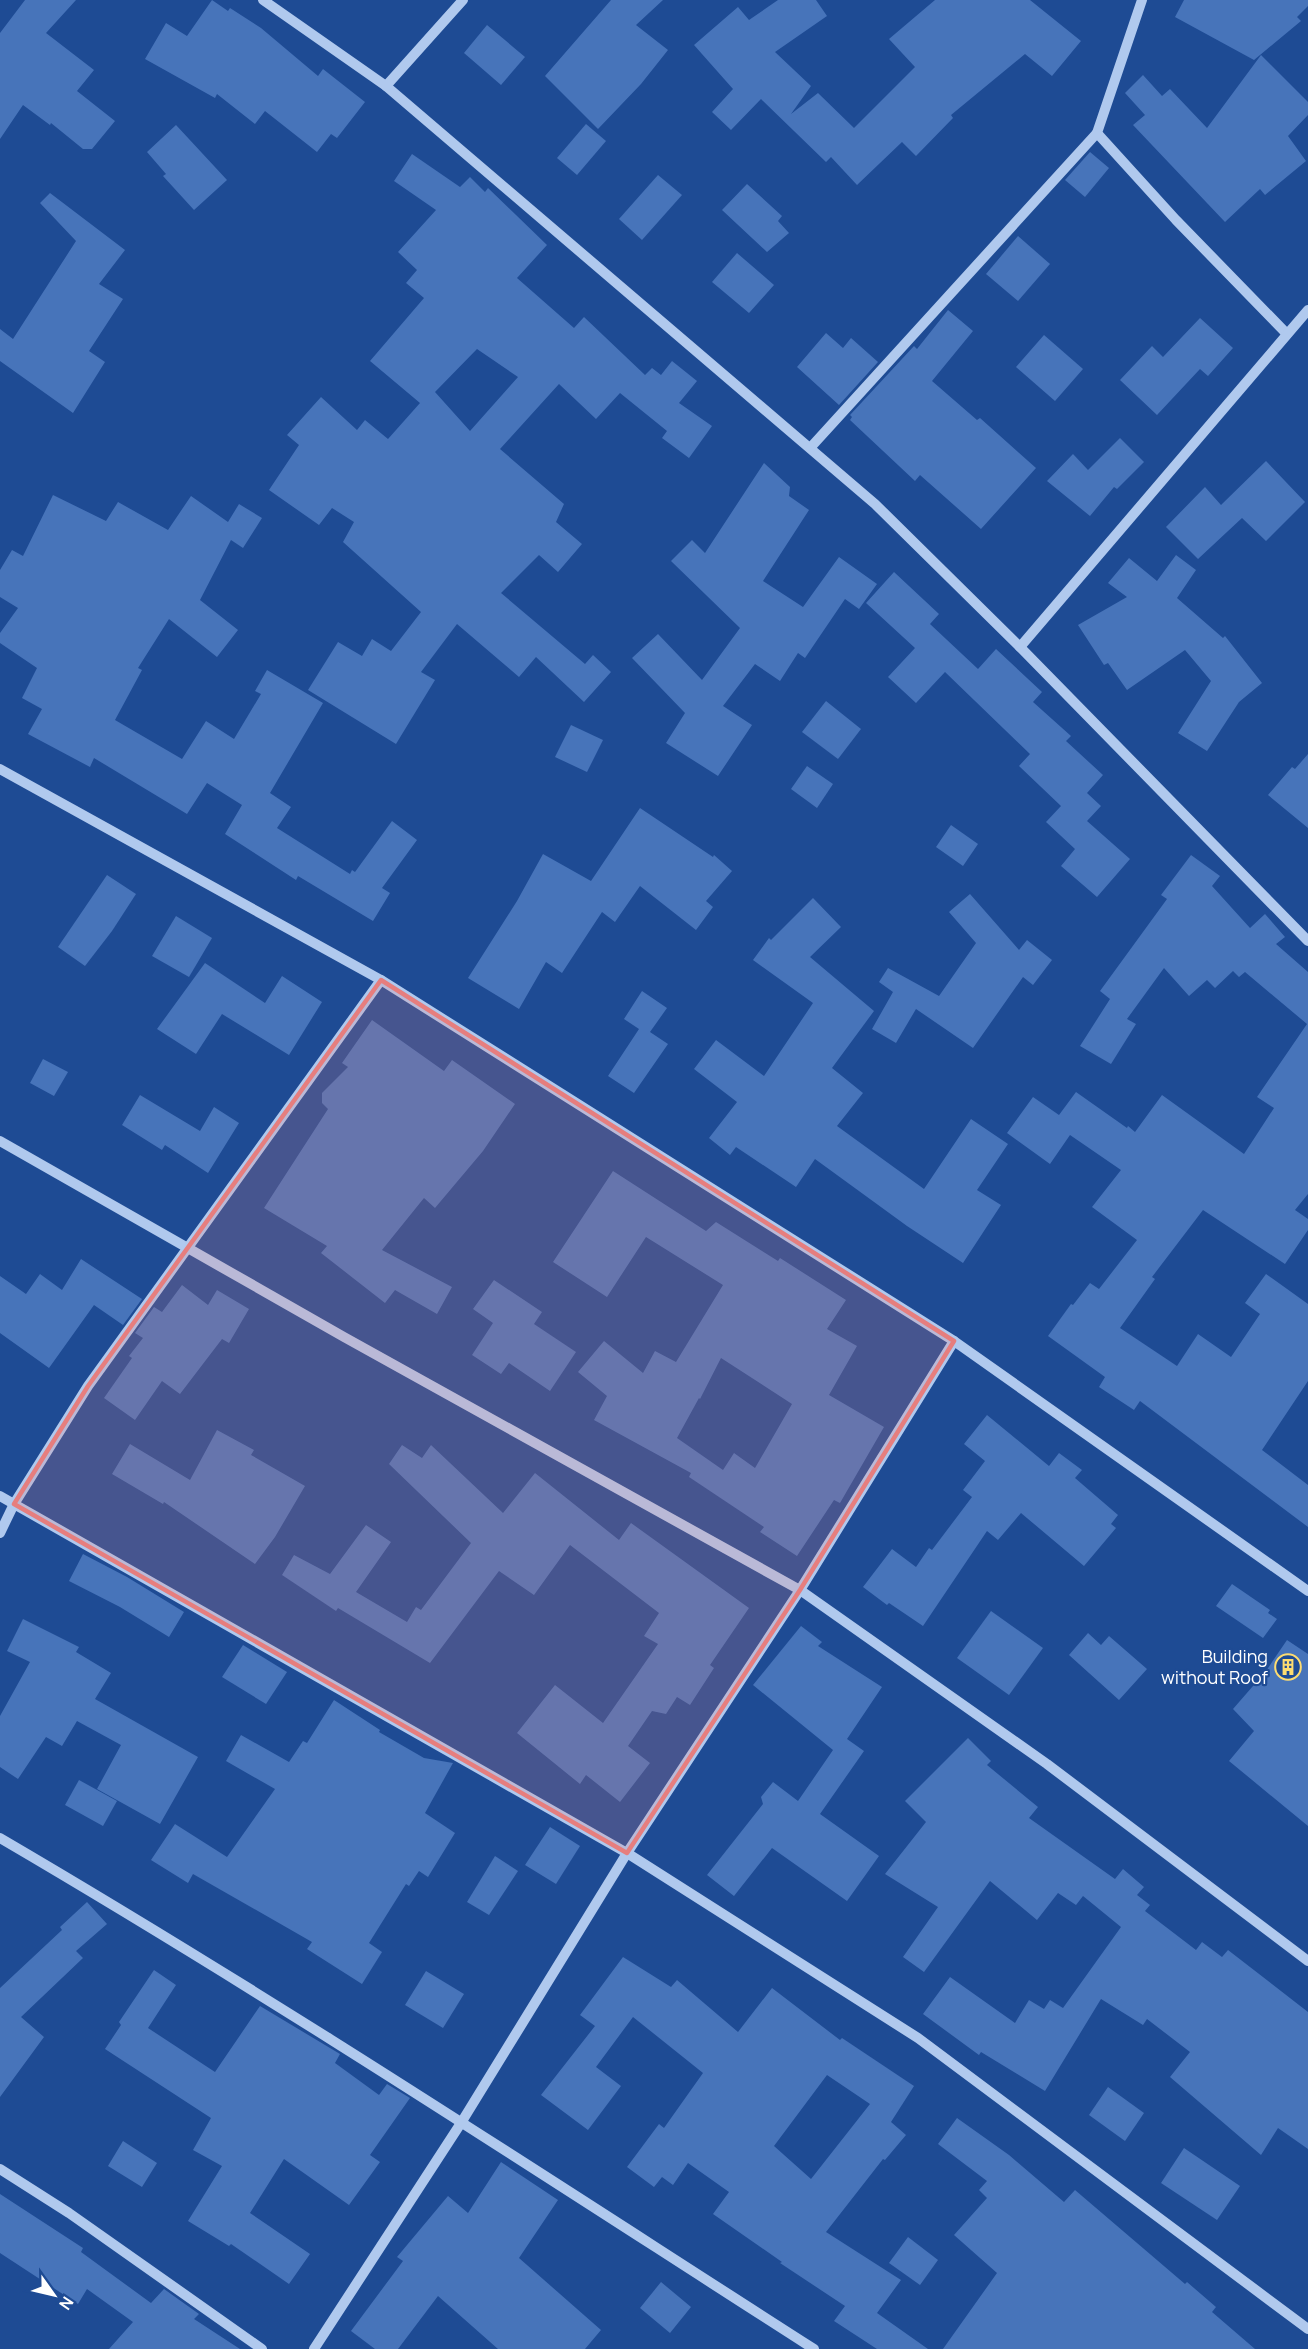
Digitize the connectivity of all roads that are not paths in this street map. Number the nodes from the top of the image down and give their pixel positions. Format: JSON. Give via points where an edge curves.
{"nodes":[{"id":1,"x":263,"y":0,"type":"edge"},
{"id":2,"x":463,"y":0,"type":"edge"},
{"id":3,"x":1142,"y":0,"type":"edge"},
{"id":4,"x":386,"y":86,"type":"junction"},
{"id":5,"x":1097,"y":133,"type":"junction"},
{"id":6,"x":1308,"y":310,"type":"edge"},
{"id":7,"x":1287,"y":334,"type":"junction"},
{"id":8,"x":811,"y":447,"type":"junction"},
{"id":9,"x":1020,"y":647,"type":"junction"},
{"id":10,"x":0,"y":769,"type":"edge"},
{"id":11,"x":1308,"y":941,"type":"edge"},
{"id":12,"x":381,"y":980,"type":"junction"},
{"id":13,"x":0,"y":1141,"type":"edge"},
{"id":14,"x":187,"y":1247,"type":"junction"},
{"id":15,"x":954,"y":1341,"type":"junction"},
{"id":16,"x":0,"y":1496,"type":"edge"},
{"id":17,"x":14,"y":1504,"type":"junction"},
{"id":18,"x":0,"y":1533,"type":"edge"},
{"id":19,"x":800,"y":1590,"type":"junction"},
{"id":20,"x":1308,"y":1591,"type":"edge"},
{"id":21,"x":0,"y":1838,"type":"edge"},
{"id":22,"x":627,"y":1853,"type":"junction"},
{"id":23,"x":1308,"y":1961,"type":"edge"},
{"id":24,"x":461,"y":2123,"type":"junction"},
{"id":25,"x":0,"y":2169,"type":"edge"},
{"id":26,"x":1308,"y":2329,"type":"edge"},
{"id":27,"x":262,"y":2349,"type":"edge"},
{"id":28,"x":314,"y":2349,"type":"edge"},
{"id":29,"x":814,"y":2349,"type":"edge"}],
"edges":[{"from":1,"to":4,"type":"street"},
{"from":2,"to":4,"type":"street"},
{"from":3,"to":5,"type":"street"},
{"from":4,"to":8,"type":"street"},
{"from":5,"to":7,"type":"street"},
{"from":5,"to":8,"type":"street"},
{"from":6,"to":7,"type":"street"},
{"from":7,"to":9,"type":"street"},
{"from":8,"to":9,"type":"street","via":[[875,504]]},
{"from":9,"to":11,"type":"street"},
{"from":10,"to":12,"type":"street"},
{"from":12,"to":14,"type":"street"},
{"from":12,"to":15,"type":"street"},
{"from":13,"to":14,"type":"street"},
{"from":14,"to":17,"type":"street","via":[[88,1386]]},
{"from":14,"to":19,"type":"street"},
{"from":15,"to":19,"type":"street"},
{"from":15,"to":20,"type":"street"},
{"from":16,"to":17,"type":"street"},
{"from":17,"to":18,"type":"street"},
{"from":17,"to":22,"type":"street"},
{"from":19,"to":22,"type":"street"},
{"from":19,"to":23,"type":"street","via":[[1047,1764]]},
{"from":21,"to":24,"type":"street"},
{"from":22,"to":24,"type":"street"},
{"from":22,"to":26,"type":"street","via":[[918,2038]]},
{"from":24,"to":28,"type":"street"},
{"from":24,"to":29,"type":"street"},
{"from":25,"to":27,"type":"street"}]}
